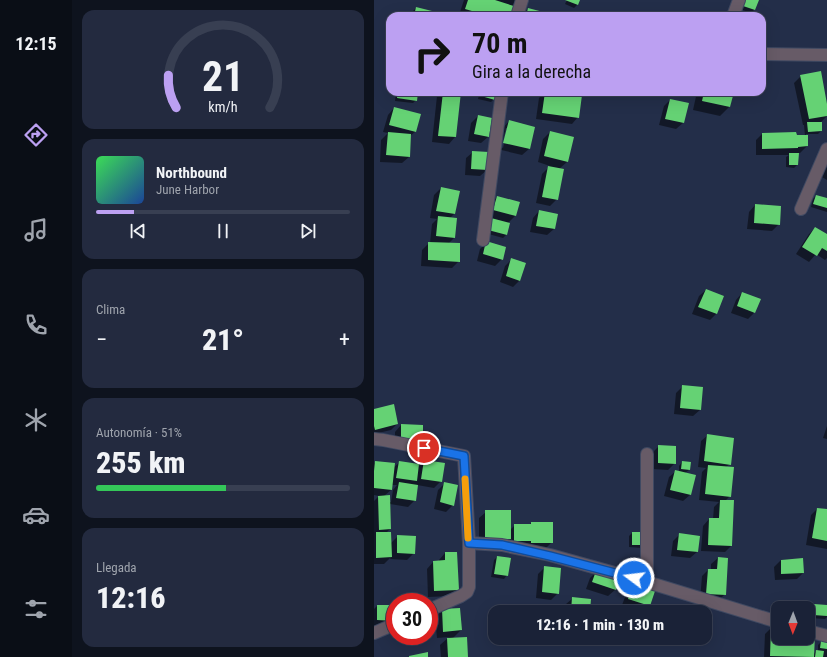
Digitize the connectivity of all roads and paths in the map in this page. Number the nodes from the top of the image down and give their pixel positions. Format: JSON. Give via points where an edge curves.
{"nodes":[{"id":1,"x":522,"y":0,"type":"edge"},
{"id":2,"x":739,"y":0,"type":"edge"},
{"id":3,"x":518,"y":12,"type":"edge"},
{"id":4,"x":734,"y":12,"type":"edge"},
{"id":5,"x":766,"y":54,"type":"edge"},
{"id":6,"x":827,"y":54,"type":"edge"},
{"id":7,"x":501,"y":96,"type":"edge"},
{"id":8,"x":827,"y":148,"type":"edge"},
{"id":9,"x":801,"y":209,"type":"dead end"},
{"id":10,"x":483,"y":240,"type":"dead end"},
{"id":11,"x":374,"y":439,"type":"edge"},
{"id":12,"x":647,"y":454,"type":"dead end"},
{"id":13,"x":469,"y":543,"type":"junction"},
{"id":14,"x":647,"y":582,"type":"junction"},
{"id":15,"x":438,"y":606,"type":"edge"},
{"id":16,"x":771,"y":620,"type":"edge"},
{"id":17,"x":386,"y":628,"type":"edge"},
{"id":18,"x":374,"y":633,"type":"edge"},
{"id":19,"x":815,"y":633,"type":"edge"},
{"id":20,"x":827,"y":636,"type":"edge"}],
"edges":[{"from":1,"to":3,"type":"street"},
{"from":2,"to":4,"type":"street"},
{"from":5,"to":6,"type":"street"},
{"from":7,"to":10,"type":"street"},
{"from":8,"to":9,"type":"street"},
{"from":11,"to":13,"type":"street","via":[[464,456]]},
{"from":12,"to":14,"type":"street"},
{"from":13,"to":14,"type":"street","via":[[502,545]]},
{"from":13,"to":15,"type":"street","via":[[467,592]]},
{"from":14,"to":16,"type":"street"},
{"from":17,"to":18,"type":"street"},
{"from":19,"to":20,"type":"street"}]}
